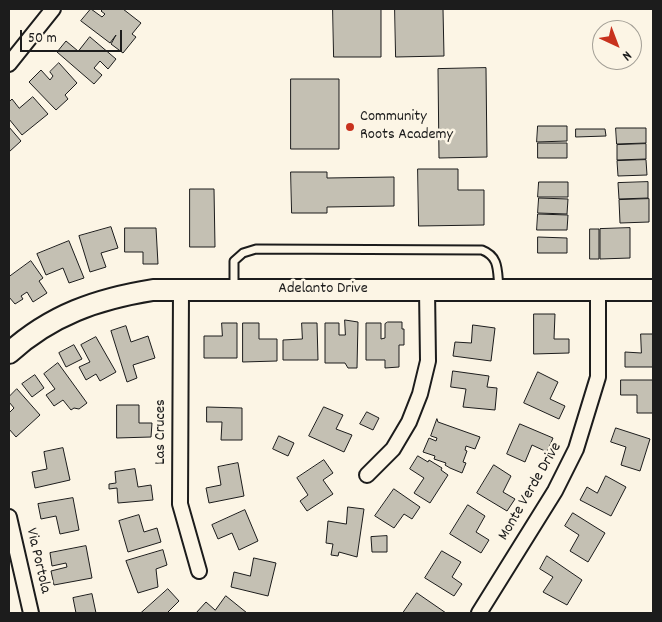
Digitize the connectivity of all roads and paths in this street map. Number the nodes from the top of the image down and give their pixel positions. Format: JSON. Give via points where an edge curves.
{"nodes":[{"id":1,"x":53,"y":9,"type":"edge"},
{"id":2,"x":9,"y":64,"type":"edge"},
{"id":3,"x":182,"y":290,"type":"junction"},
{"id":4,"x":234,"y":290,"type":"junction"},
{"id":5,"x":427,"y":290,"type":"junction"},
{"id":6,"x":499,"y":290,"type":"junction"},
{"id":7,"x":653,"y":290,"type":"edge"},
{"id":8,"x":598,"y":291,"type":"junction"},
{"id":9,"x":9,"y":354,"type":"edge"},
{"id":10,"x":367,"y":475,"type":"dead end"},
{"id":11,"x":9,"y":517,"type":"edge"},
{"id":12,"x":199,"y":571,"type":"dead end"},
{"id":13,"x":31,"y":613,"type":"edge"},
{"id":14,"x":479,"y":613,"type":"edge"}],
"edges":[{"from":1,"to":2,"type":"street"},
{"from":3,"to":4,"type":"street","name":"Adelanto Drive"},
{"from":3,"to":9,"type":"street","name":"Adelanto Drive","via":[[153,290],[86,306],[52,320]]},
{"from":3,"to":12,"type":"street","name":"Las Cruces","via":[[180,504]]},
{"from":4,"to":5,"type":"street","name":"Adelanto Drive"},
{"from":4,"to":6,"type":"lane","via":[[234,261],[243,253],[256,249],[276,249],[482,250],[492,254],[496,260]]},
{"from":5,"to":6,"type":"street","name":"Adelanto Drive"},
{"from":5,"to":10,"type":"street","via":[[428,361],[420,394],[393,449]]},
{"from":6,"to":8,"type":"street","name":"Adelanto Drive"},
{"from":7,"to":8,"type":"street","name":"Adelanto Drive"},
{"from":8,"to":14,"type":"street","name":"Monte Verde Drive","via":[[598,377],[576,449],[555,491]]},
{"from":11,"to":13,"type":"street","name":"Via Portola"}]}
